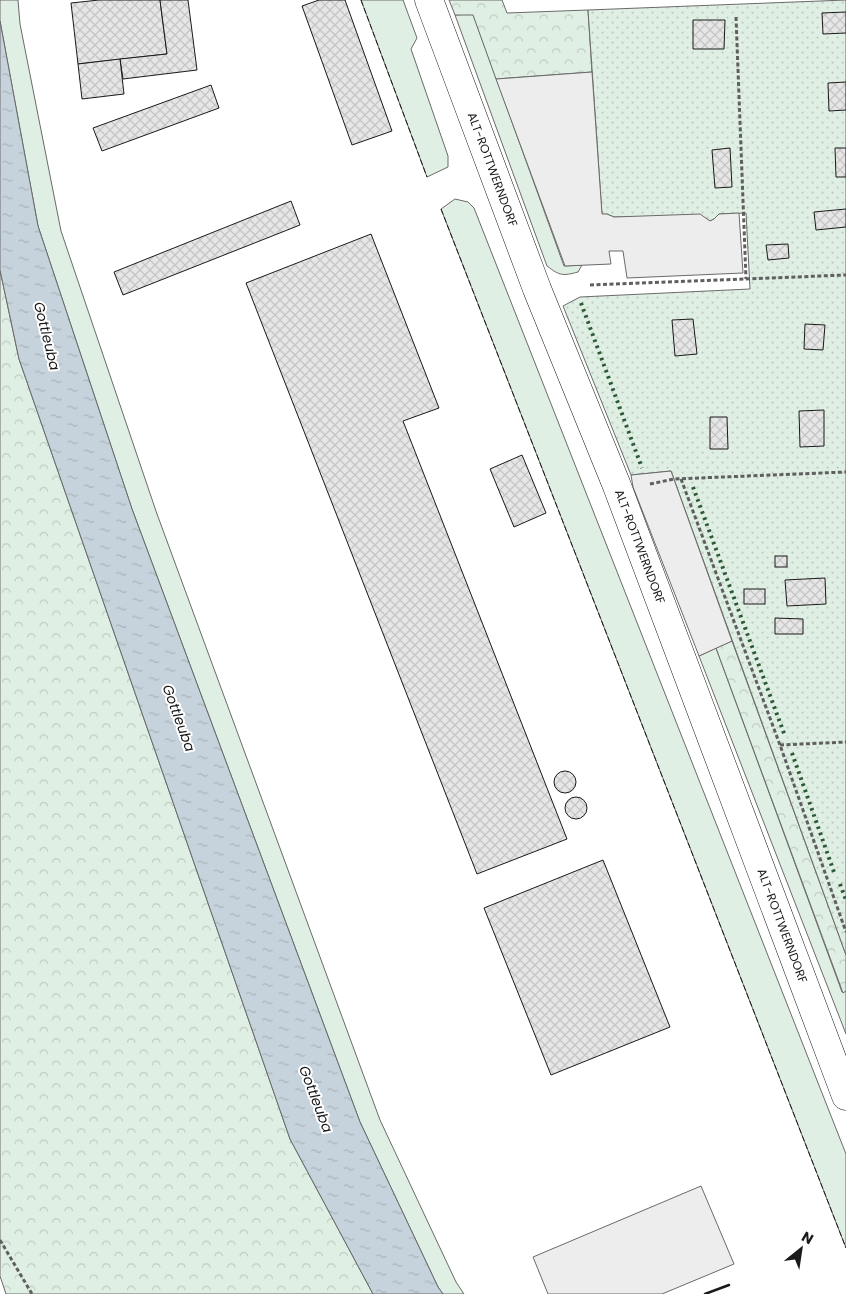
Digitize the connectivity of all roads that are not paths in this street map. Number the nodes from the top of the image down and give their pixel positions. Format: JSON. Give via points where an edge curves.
{"nodes":[{"id":1,"x":430,"y":0,"type":"edge"},
{"id":2,"x":846,"y":1096,"type":"edge"}],
"edges":[{"from":1,"to":2,"type":"main road","name":"ALT-ROTTWERNDORF","via":[[537,289],[618,486]]}]}
